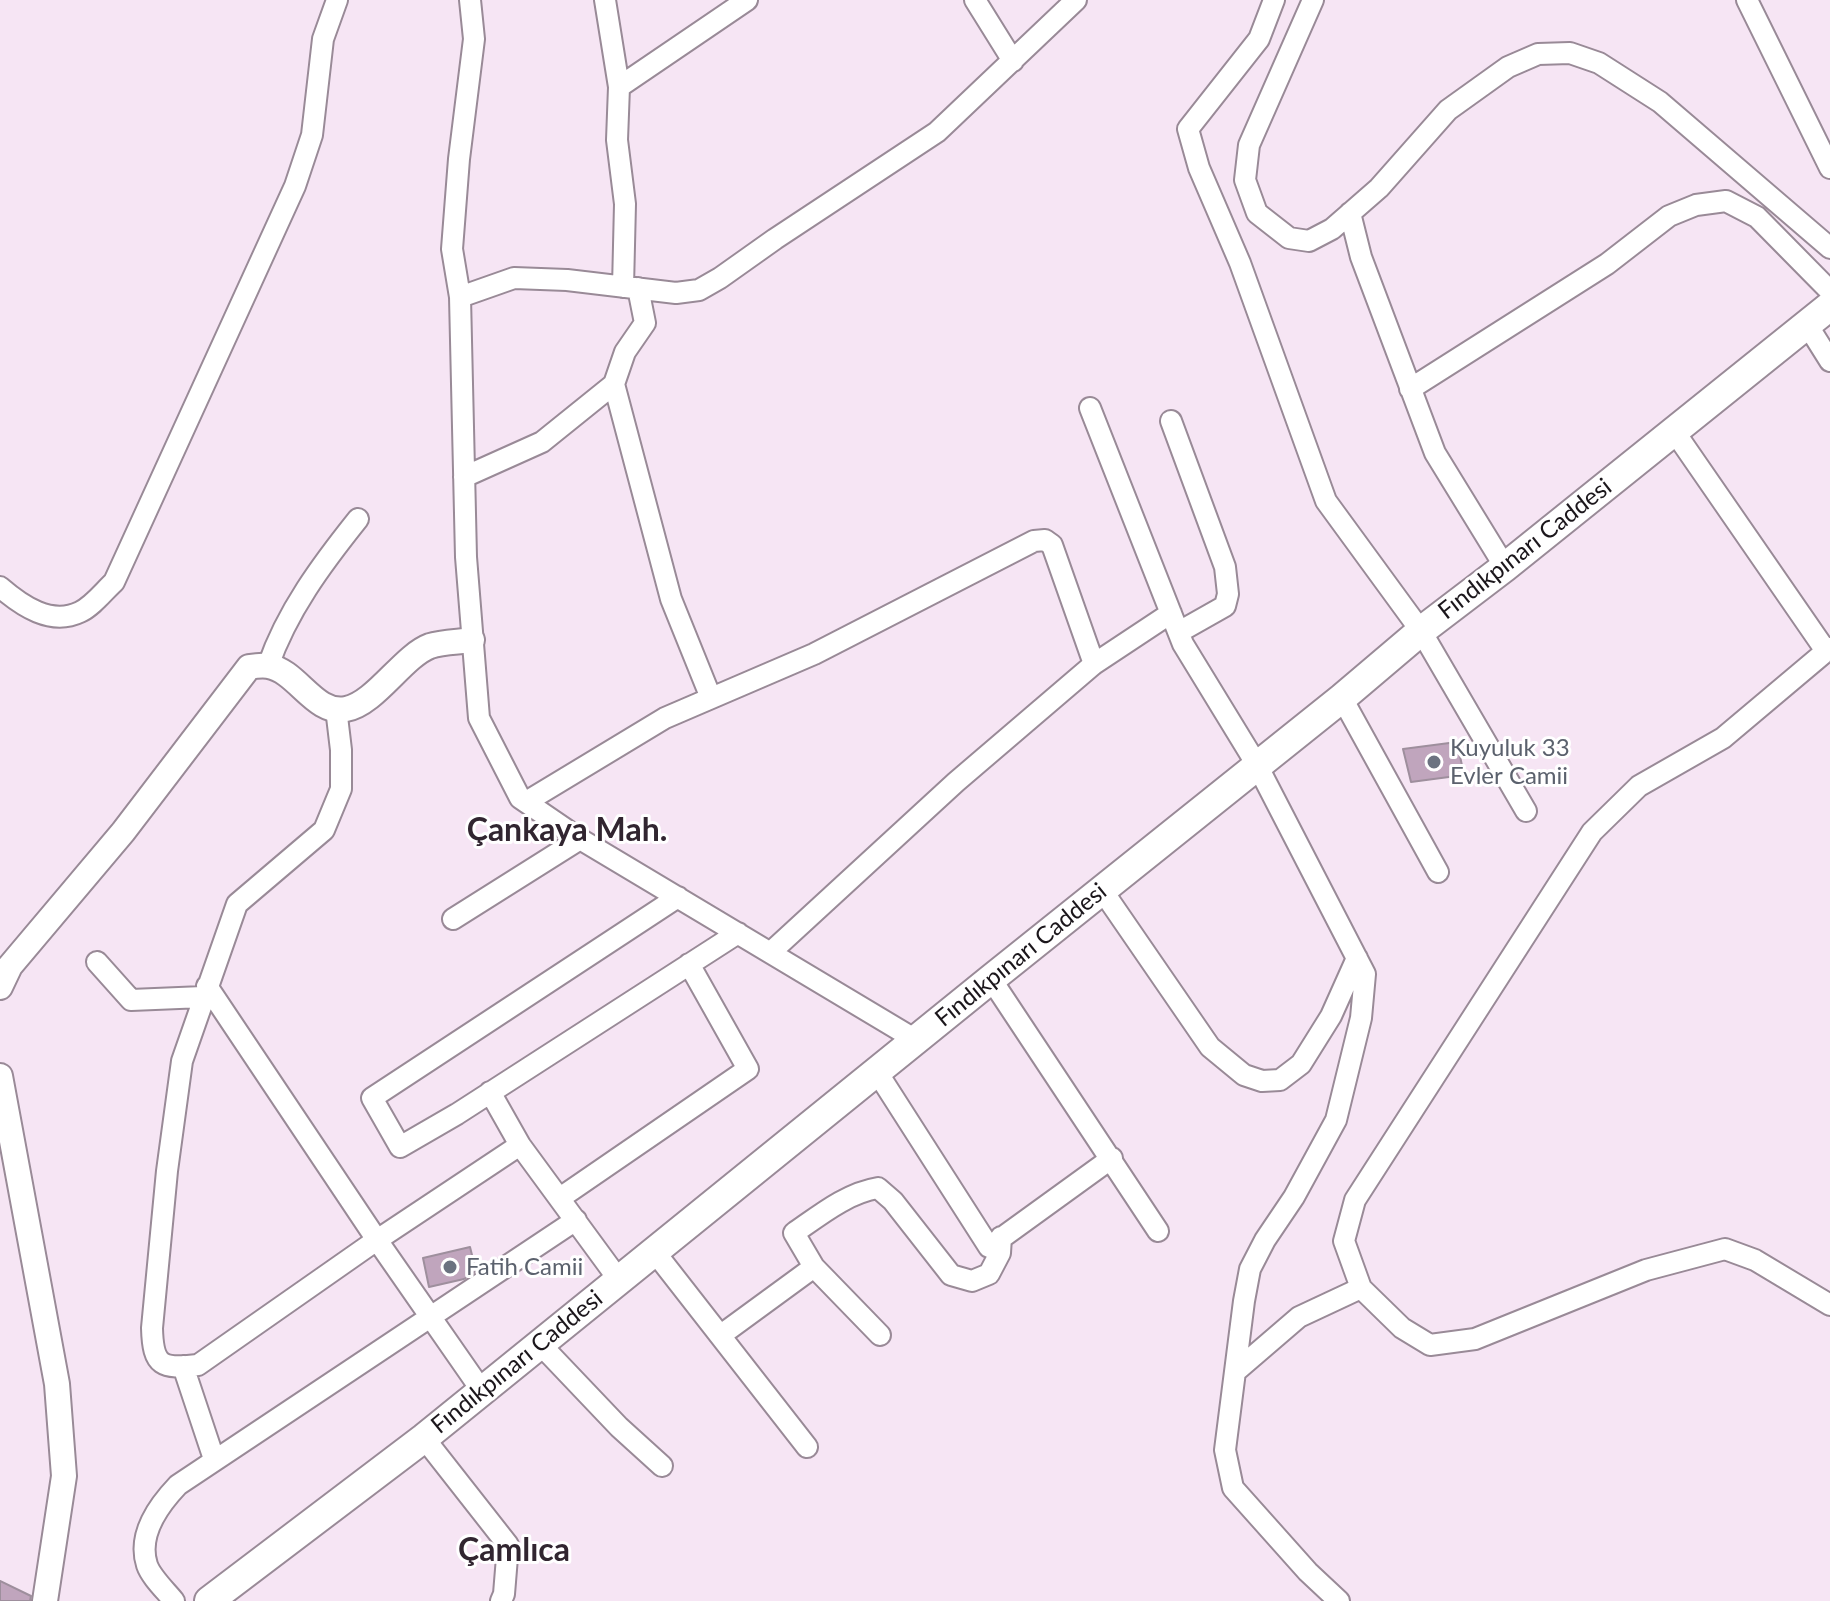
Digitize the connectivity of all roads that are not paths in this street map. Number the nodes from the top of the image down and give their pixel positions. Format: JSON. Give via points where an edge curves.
{"nodes":[{"id":1,"x":337,"y":0,"type":"edge"},
{"id":2,"x":470,"y":0,"type":"edge"},
{"id":3,"x":605,"y":0,"type":"edge"},
{"id":4,"x":747,"y":0,"type":"edge"},
{"id":5,"x":975,"y":0,"type":"edge"},
{"id":6,"x":1076,"y":0,"type":"edge"},
{"id":7,"x":1274,"y":0,"type":"edge"},
{"id":8,"x":1313,"y":0,"type":"edge"},
{"id":9,"x":1747,"y":0,"type":"edge"},
{"id":10,"x":1013,"y":61,"type":"junction"},
{"id":11,"x":619,"y":87,"type":"junction"},
{"id":12,"x":1830,"y":168,"type":"edge"},
{"id":13,"x":1350,"y":213,"type":"junction"},
{"id":14,"x":1830,"y":248,"type":"edge"},
{"id":15,"x":630,"y":287,"type":"junction"},
{"id":16,"x":1830,"y":291,"type":"edge"},
{"id":17,"x":460,"y":297,"type":"junction"},
{"id":18,"x":1830,"y":306,"type":"edge"},
{"id":19,"x":1808,"y":326,"type":"junction"},
{"id":20,"x":1830,"y":361,"type":"edge"},
{"id":21,"x":614,"y":384,"type":"junction"},
{"id":22,"x":1410,"y":389,"type":"junction"},
{"id":23,"x":1090,"y":408,"type":"dead end"},
{"id":24,"x":1171,"y":421,"type":"dead end"},
{"id":25,"x":1674,"y":431,"type":"junction"},
{"id":26,"x":464,"y":477,"type":"junction"},
{"id":27,"x":358,"y":519,"type":"dead end"},
{"id":28,"x":1505,"y":567,"type":"junction"},
{"id":29,"x":0,"y":587,"type":"edge"},
{"id":30,"x":1175,"y":622,"type":"junction"},
{"id":31,"x":1421,"y":631,"type":"junction"},
{"id":32,"x":472,"y":640,"type":"junction"},
{"id":33,"x":1828,"y":650,"type":"edge"},
{"id":34,"x":1094,"y":664,"type":"junction"},
{"id":35,"x":268,"y":666,"type":"junction"},
{"id":36,"x":711,"y":698,"type":"junction"},
{"id":37,"x":1342,"y":698,"type":"junction"},
{"id":38,"x":336,"y":708,"type":"junction"},
{"id":39,"x":1257,"y":765,"type":"junction"},
{"id":40,"x":526,"y":802,"type":"junction"},
{"id":41,"x":1526,"y":811,"type":"dead end"},
{"id":42,"x":580,"y":839,"type":"junction"},
{"id":43,"x":1438,"y":872,"type":"dead end"},
{"id":44,"x":1102,"y":890,"type":"junction"},
{"id":45,"x":678,"y":897,"type":"junction"},
{"id":46,"x":453,"y":919,"type":"dead end"},
{"id":47,"x":738,"y":933,"type":"junction"},
{"id":48,"x":771,"y":952,"type":"junction"},
{"id":49,"x":1357,"y":958,"type":"junction"},
{"id":50,"x":97,"y":962,"type":"dead end"},
{"id":51,"x":689,"y":964,"type":"junction"},
{"id":52,"x":991,"y":979,"type":"junction"},
{"id":53,"x":0,"y":987,"type":"edge"},
{"id":54,"x":205,"y":992,"type":"junction"},
{"id":55,"x":916,"y":1040,"type":"junction"},
{"id":56,"x":877,"y":1072,"type":"junction"},
{"id":57,"x":0,"y":1076,"type":"edge"},
{"id":58,"x":490,"y":1092,"type":"junction"},
{"id":59,"x":2,"y":1108,"type":"edge"},
{"id":60,"x":520,"y":1145,"type":"junction"},
{"id":61,"x":1112,"y":1158,"type":"junction"},
{"id":62,"x":560,"y":1198,"type":"junction"},
{"id":63,"x":576,"y":1220,"type":"junction"},
{"id":64,"x":1158,"y":1231,"type":"dead end"},
{"id":65,"x":1001,"y":1237,"type":"junction"},
{"id":66,"x":377,"y":1240,"type":"junction"},
{"id":67,"x":654,"y":1251,"type":"junction"},
{"id":68,"x":814,"y":1267,"type":"junction"},
{"id":69,"x":619,"y":1280,"type":"junction"},
{"id":70,"x":1361,"y":1288,"type":"junction"},
{"id":71,"x":1830,"y":1305,"type":"edge"},
{"id":72,"x":429,"y":1317,"type":"junction"},
{"id":73,"x":721,"y":1335,"type":"junction"},
{"id":74,"x":880,"y":1335,"type":"dead end"},
{"id":75,"x":540,"y":1344,"type":"junction"},
{"id":76,"x":183,"y":1366,"type":"junction"},
{"id":77,"x":1235,"y":1372,"type":"junction"},
{"id":78,"x":482,"y":1391,"type":"junction"},
{"id":79,"x":424,"y":1438,"type":"junction"},
{"id":80,"x":807,"y":1447,"type":"dead end"},
{"id":81,"x":214,"y":1459,"type":"junction"},
{"id":82,"x":662,"y":1466,"type":"dead end"},
{"id":83,"x":45,"y":1601,"type":"edge"},
{"id":84,"x":174,"y":1601,"type":"edge"},
{"id":85,"x":209,"y":1601,"type":"edge"},
{"id":86,"x":501,"y":1601,"type":"edge"},
{"id":87,"x":1339,"y":1601,"type":"edge"}],
"edges":[{"from":1,"to":29,"type":"street","via":[[323,39],[312,135],[295,186],[114,582],[83,611],[66,617],[28,609]]},
{"from":2,"to":17,"type":"street","via":[[474,39],[452,249]]},
{"from":3,"to":11,"type":"street"},
{"from":4,"to":11,"type":"street"},
{"from":5,"to":10,"type":"street"},
{"from":6,"to":10,"type":"street"},
{"from":7,"to":31,"type":"street","via":[[1259,39],[1188,129],[1326,501]]},
{"from":8,"to":13,"type":"street","via":[[1249,145],[1245,180],[1257,213],[1289,238],[1309,241]]},
{"from":9,"to":12,"type":"street"},
{"from":10,"to":15,"type":"street","via":[[937,132],[720,278],[699,290],[676,293]]},
{"from":11,"to":15,"type":"street","via":[[617,140]]},
{"from":13,"to":14,"type":"street","via":[[1448,110],[1508,67],[1538,54],[1570,53],[1599,63],[1660,102]]},
{"from":13,"to":22,"type":"street"},
{"from":15,"to":17,"type":"street","via":[[514,278]]},
{"from":15,"to":21,"type":"street","via":[[645,323],[625,352]]},
{"from":16,"to":22,"type":"street","via":[[1757,217],[1726,201],[1696,205],[1669,216],[1607,264]]},
{"from":17,"to":26,"type":"street"},
{"from":18,"to":19,"type":"main road","name":"Fındıkpınarı Caddesi"},
{"from":19,"to":20,"type":"street"},
{"from":19,"to":25,"type":"main road","name":"Fındıkpınarı Caddesi"},
{"from":21,"to":26,"type":"street","via":[[542,442]]},
{"from":21,"to":36,"type":"street","via":[[671,599]]},
{"from":22,"to":28,"type":"street","via":[[1435,453]]},
{"from":23,"to":30,"type":"street"},
{"from":24,"to":30,"type":"street","via":[[1225,567],[1228,594],[1225,606]]},
{"from":25,"to":28,"type":"main road","name":"Fındıkpınarı Caddesi"},
{"from":25,"to":33,"type":"street"},
{"from":26,"to":32,"type":"street"},
{"from":27,"to":35,"type":"street","via":[[319,568],[278,637]]},
{"from":28,"to":31,"type":"main road","name":"Fındıkpınarı Caddesi"},
{"from":30,"to":34,"type":"street"},
{"from":30,"to":39,"type":"street"},
{"from":31,"to":37,"type":"main road","name":"Fındıkpınarı Caddesi"},
{"from":31,"to":41,"type":"street"},
{"from":32,"to":38,"type":"street","via":[[429,647],[377,691],[347,709]]},
{"from":32,"to":40,"type":"street","via":[[479,718]]},
{"from":33,"to":70,"type":"street","via":[[1723,738],[1639,786],[1592,832],[1355,1200],[1344,1241]]},
{"from":34,"to":36,"type":"street","via":[[1052,545],[1045,540],[814,654]]},
{"from":34,"to":48,"type":"street"},
{"from":35,"to":38,"type":"street","via":[[291,676],[324,707]]},
{"from":35,"to":53,"type":"street","via":[[249,667],[123,832],[10,966]]},
{"from":36,"to":40,"type":"street","via":[[665,718]]},
{"from":37,"to":39,"type":"main road","name":"Fındıkpınarı Caddesi"},
{"from":37,"to":43,"type":"street"},
{"from":38,"to":54,"type":"street","via":[[341,789],[324,830],[237,904]]},
{"from":39,"to":44,"type":"main road","name":"Fındıkpınarı Caddesi"},
{"from":39,"to":49,"type":"street"},
{"from":40,"to":42,"type":"street"},
{"from":42,"to":45,"type":"street"},
{"from":42,"to":46,"type":"street"},
{"from":44,"to":49,"type":"street","via":[[1210,1047],[1244,1075],[1262,1081],[1280,1080],[1301,1064],[1331,1016]]},
{"from":44,"to":52,"type":"main road","name":"Fındıkpınarı Caddesi"},
{"from":45,"to":47,"type":"street"},
{"from":45,"to":58,"type":"street","via":[[372,1098],[400,1147]]},
{"from":47,"to":48,"type":"street"},
{"from":47,"to":51,"type":"street"},
{"from":48,"to":55,"type":"street"},
{"from":49,"to":77,"type":"street","via":[[1365,974],[1361,1018],[1336,1120],[1250,1269]]},
{"from":50,"to":54,"type":"street","via":[[131,1000]]},
{"from":51,"to":58,"type":"street"},
{"from":51,"to":62,"type":"street","via":[[748,1069]]},
{"from":52,"to":55,"type":"main road","name":"Fındıkpınarı Caddesi"},
{"from":52,"to":61,"type":"street"},
{"from":54,"to":66,"type":"street"},
{"from":54,"to":76,"type":"street","via":[[182,1061],[152,1328],[153,1353],[164,1366]]},
{"from":55,"to":56,"type":"main road","name":"Fındıkpınarı Caddesi"},
{"from":56,"to":65,"type":"street","via":[[989,1247]]},
{"from":56,"to":67,"type":"main road","name":"Fındıkpınarı Caddesi"},
{"from":57,"to":59,"type":"street"},
{"from":58,"to":60,"type":"street"},
{"from":59,"to":83,"type":"street","via":[[57,1384],[64,1476]]},
{"from":60,"to":62,"type":"street"},
{"from":60,"to":66,"type":"street"},
{"from":61,"to":64,"type":"street"},
{"from":61,"to":65,"type":"street"},
{"from":62,"to":63,"type":"street"},
{"from":63,"to":69,"type":"street"},
{"from":63,"to":72,"type":"street"},
{"from":65,"to":68,"type":"street","via":[[989,1274],[972,1281],[951,1275],[893,1201],[878,1188],[865,1190],[794,1233]]},
{"from":66,"to":72,"type":"street"},
{"from":66,"to":76,"type":"street","via":[[198,1365]]},
{"from":67,"to":69,"type":"main road","name":"Fındıkpınarı Caddesi"},
{"from":67,"to":73,"type":"street"},
{"from":68,"to":73,"type":"street"},
{"from":68,"to":74,"type":"street"},
{"from":69,"to":75,"type":"main road","name":"Fındıkpınarı Caddesi"},
{"from":70,"to":71,"type":"street","via":[[1402,1328],[1430,1345],[1475,1339],[1646,1270],[1725,1249],[1755,1260]]},
{"from":70,"to":77,"type":"street","via":[[1299,1317]]},
{"from":72,"to":78,"type":"street"},
{"from":72,"to":81,"type":"street"},
{"from":73,"to":80,"type":"street"},
{"from":75,"to":78,"type":"main road","name":"Fındıkpınarı Caddesi"},
{"from":75,"to":82,"type":"street"},
{"from":76,"to":81,"type":"street"},
{"from":77,"to":87,"type":"street","via":[[1225,1450],[1233,1488]]},
{"from":78,"to":79,"type":"main road","name":"Fındıkpınarı Caddesi"},
{"from":79,"to":85,"type":"main road","name":"Fındıkpınarı Caddesi"},
{"from":79,"to":86,"type":"street","via":[[508,1545]]},
{"from":81,"to":84,"type":"street","via":[[158,1507],[146,1536],[147,1566]]}]}
